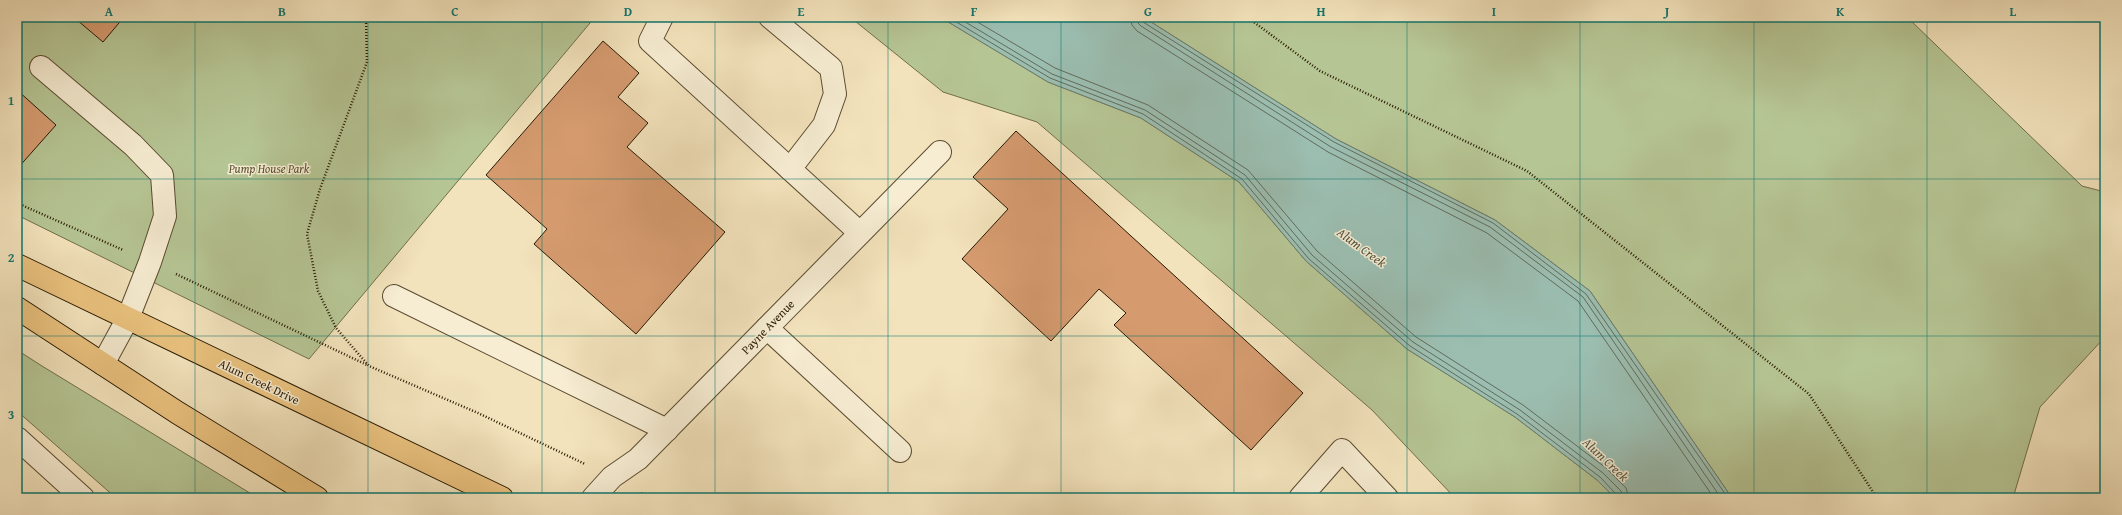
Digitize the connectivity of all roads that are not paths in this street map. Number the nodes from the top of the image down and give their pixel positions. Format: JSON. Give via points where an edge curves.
{"nodes":[{"id":1,"x":662,"y":17,"type":"edge"},
{"id":2,"x":770,"y":17,"type":"edge"},
{"id":3,"x":40,"y":67,"type":"dead end"},
{"id":4,"x":940,"y":152,"type":"dead end"},
{"id":5,"x":790,"y":169,"type":"junction"},
{"id":6,"x":860,"y":233,"type":"junction"},
{"id":7,"x":17,"y":265,"type":"edge"},
{"id":8,"x":394,"y":296,"type":"dead end"},
{"id":9,"x":17,"y":308,"type":"edge"},
{"id":10,"x":128,"y":318,"type":"junction"},
{"id":11,"x":767,"y":328,"type":"junction"},
{"id":12,"x":103,"y":364,"type":"junction"},
{"id":13,"x":667,"y":430,"type":"junction"},
{"id":14,"x":17,"y":438,"type":"edge"},
{"id":15,"x":900,"y":451,"type":"dead end"},
{"id":16,"x":84,"y":498,"type":"edge"},
{"id":17,"x":317,"y":498,"type":"edge"},
{"id":18,"x":502,"y":498,"type":"edge"},
{"id":19,"x":593,"y":498,"type":"edge"},
{"id":20,"x":1300,"y":498,"type":"edge"},
{"id":21,"x":1387,"y":498,"type":"edge"}],
"edges":[{"from":1,"to":5,"type":"street","via":[[650,42]]},
{"from":2,"to":5,"type":"street","via":[[831,68],[835,94],[824,125]]},
{"from":3,"to":10,"type":"street","via":[[133,145],[162,175],[165,216]]},
{"from":4,"to":6,"type":"street","name":"Payne Avenue"},
{"from":5,"to":6,"type":"street"},
{"from":6,"to":11,"type":"street","name":"Payne Avenue"},
{"from":7,"to":10,"type":"main road","name":"Alum Creek Drive"},
{"from":8,"to":13,"type":"street"},
{"from":9,"to":12,"type":"main road"},
{"from":10,"to":12,"type":"street"},
{"from":10,"to":18,"type":"main road","name":"Alum Creek Drive"},
{"from":11,"to":13,"type":"street","name":"Payne Avenue"},
{"from":11,"to":15,"type":"street"},
{"from":12,"to":17,"type":"main road"},
{"from":13,"to":19,"type":"street","name":"Payne Avenue","via":[[638,459],[612,477]]},
{"from":14,"to":16,"type":"street"},
{"from":20,"to":21,"type":"street","via":[[1342,450]]}]}
